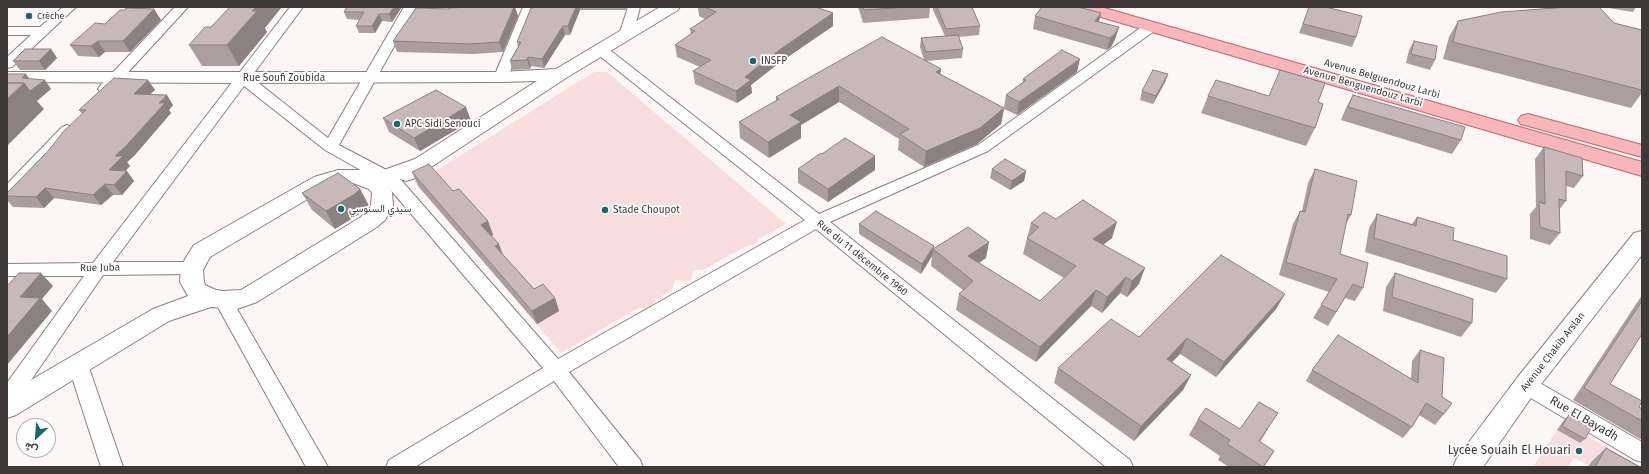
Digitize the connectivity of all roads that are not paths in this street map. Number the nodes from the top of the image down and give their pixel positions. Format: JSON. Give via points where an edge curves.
{"nodes":[{"id":1,"x":70,"y":7,"type":"edge"},
{"id":2,"x":182,"y":7,"type":"edge"},
{"id":3,"x":297,"y":7,"type":"edge"},
{"id":4,"x":410,"y":7,"type":"edge"},
{"id":5,"x":529,"y":7,"type":"edge"},
{"id":6,"x":634,"y":7,"type":"edge"},
{"id":7,"x":672,"y":7,"type":"edge"},
{"id":8,"x":1083,"y":7,"type":"edge"},
{"id":9,"x":1122,"y":7,"type":"edge"},
{"id":10,"x":1152,"y":26,"type":"junction"},
{"id":11,"x":7,"y":31,"type":"edge"},
{"id":12,"x":44,"y":31,"type":"junction"},
{"id":13,"x":626,"y":35,"type":"junction"},
{"id":14,"x":601,"y":50,"type":"junction"},
{"id":15,"x":7,"y":64,"type":"edge"},
{"id":16,"x":560,"y":74,"type":"junction"},
{"id":17,"x":7,"y":77,"type":"edge"},
{"id":18,"x":117,"y":77,"type":"junction"},
{"id":19,"x":370,"y":77,"type":"junction"},
{"id":20,"x":501,"y":77,"type":"junction"},
{"id":21,"x":243,"y":78,"type":"junction"},
{"id":22,"x":96,"y":99,"type":"edge"},
{"id":23,"x":75,"y":122,"type":"edge"},
{"id":24,"x":330,"y":147,"type":"junction"},
{"id":25,"x":1641,"y":164,"type":"edge"},
{"id":26,"x":356,"y":169,"type":"junction"},
{"id":27,"x":388,"y":186,"type":"junction"},
{"id":28,"x":7,"y":194,"type":"edge"},
{"id":29,"x":817,"y":221,"type":"junction"},
{"id":30,"x":1642,"y":239,"type":"edge"},
{"id":31,"x":99,"y":268,"type":"junction"},
{"id":32,"x":7,"y":270,"type":"edge"},
{"id":33,"x":192,"y":272,"type":"junction"},
{"id":34,"x":217,"y":299,"type":"junction"},
{"id":35,"x":161,"y":315,"type":"junction"},
{"id":36,"x":78,"y":365,"type":"junction"},
{"id":37,"x":556,"y":370,"type":"junction"},
{"id":38,"x":1526,"y":385,"type":"junction"},
{"id":39,"x":7,"y":399,"type":"edge"},
{"id":40,"x":7,"y":407,"type":"edge"},
{"id":41,"x":1642,"y":453,"type":"edge"},
{"id":42,"x":112,"y":467,"type":"edge"},
{"id":43,"x":317,"y":467,"type":"edge"},
{"id":44,"x":397,"y":467,"type":"edge"},
{"id":45,"x":632,"y":467,"type":"edge"},
{"id":46,"x":1122,"y":467,"type":"edge"},
{"id":47,"x":1467,"y":467,"type":"edge"}],
"edges":[{"from":1,"to":12,"type":"street"},
{"from":2,"to":18,"type":"street"},
{"from":3,"to":21,"type":"street"},
{"from":4,"to":19,"type":"street"},
{"from":5,"to":20,"type":"street"},
{"from":6,"to":13,"type":"street"},
{"from":7,"to":13,"type":"main road"},
{"from":8,"to":10,"type":"main road","name":"Avenue Benguendouz Larbi"},
{"from":9,"to":25,"type":"main road","name":"Avenue Belguendouz Larbi"},
{"from":10,"to":25,"type":"main road","name":"Avenue Benguendouz Larbi"},
{"from":10,"to":29,"type":"street","via":[[983,148]]},
{"from":11,"to":12,"type":"street"},
{"from":12,"to":15,"type":"street"},
{"from":13,"to":14,"type":"main road"},
{"from":14,"to":16,"type":"main road"},
{"from":14,"to":29,"type":"street","name":"Rue du 11 décembre 1960"},
{"from":16,"to":20,"type":"main road","name":"Rue Soufi Zoubida"},
{"from":16,"to":27,"type":"main road"},
{"from":17,"to":18,"type":"main road","name":"Rue Soufi Zoubida"},
{"from":18,"to":21,"type":"main road","name":"Rue Soufi Zoubida"},
{"from":18,"to":22,"type":"street"},
{"from":19,"to":20,"type":"main road","name":"Rue Soufi Zoubida"},
{"from":19,"to":21,"type":"main road","name":"Rue Soufi Zoubida"},
{"from":19,"to":24,"type":"street"},
{"from":21,"to":24,"type":"street"},
{"from":21,"to":31,"type":"street"},
{"from":23,"to":28,"type":"street"},
{"from":24,"to":26,"type":"street"},
{"from":26,"to":27,"type":"main road","via":[[376,184],[382,192]]},
{"from":26,"to":33,"type":"main road","via":[[321,182],[202,251]]},
{"from":27,"to":34,"type":"main road","via":[[382,206],[369,222],[250,296],[237,300]]},
{"from":27,"to":37,"type":"street"},
{"from":29,"to":37,"type":"street"},
{"from":29,"to":46,"type":"street","name":"Rue du 11 décembre 1960"},
{"from":30,"to":38,"type":"main road","name":"Avenue Chakib Arslan"},
{"from":31,"to":32,"type":"street","name":"Rue Juba"},
{"from":31,"to":33,"type":"street","name":"Rue Juba"},
{"from":31,"to":39,"type":"street"},
{"from":33,"to":34,"type":"main road","via":[[192,282],[197,291]]},
{"from":33,"to":35,"type":"main road","via":[[181,297]]},
{"from":34,"to":35,"type":"main road","via":[[186,305]]},
{"from":34,"to":43,"type":"street"},
{"from":35,"to":36,"type":"main road"},
{"from":36,"to":40,"type":"main road"},
{"from":36,"to":42,"type":"street"},
{"from":37,"to":44,"type":"street"},
{"from":37,"to":45,"type":"street"},
{"from":38,"to":41,"type":"street","name":"Rue El Bayadh"},
{"from":38,"to":47,"type":"main road","name":"Avenue Chakib Arslan"}]}
